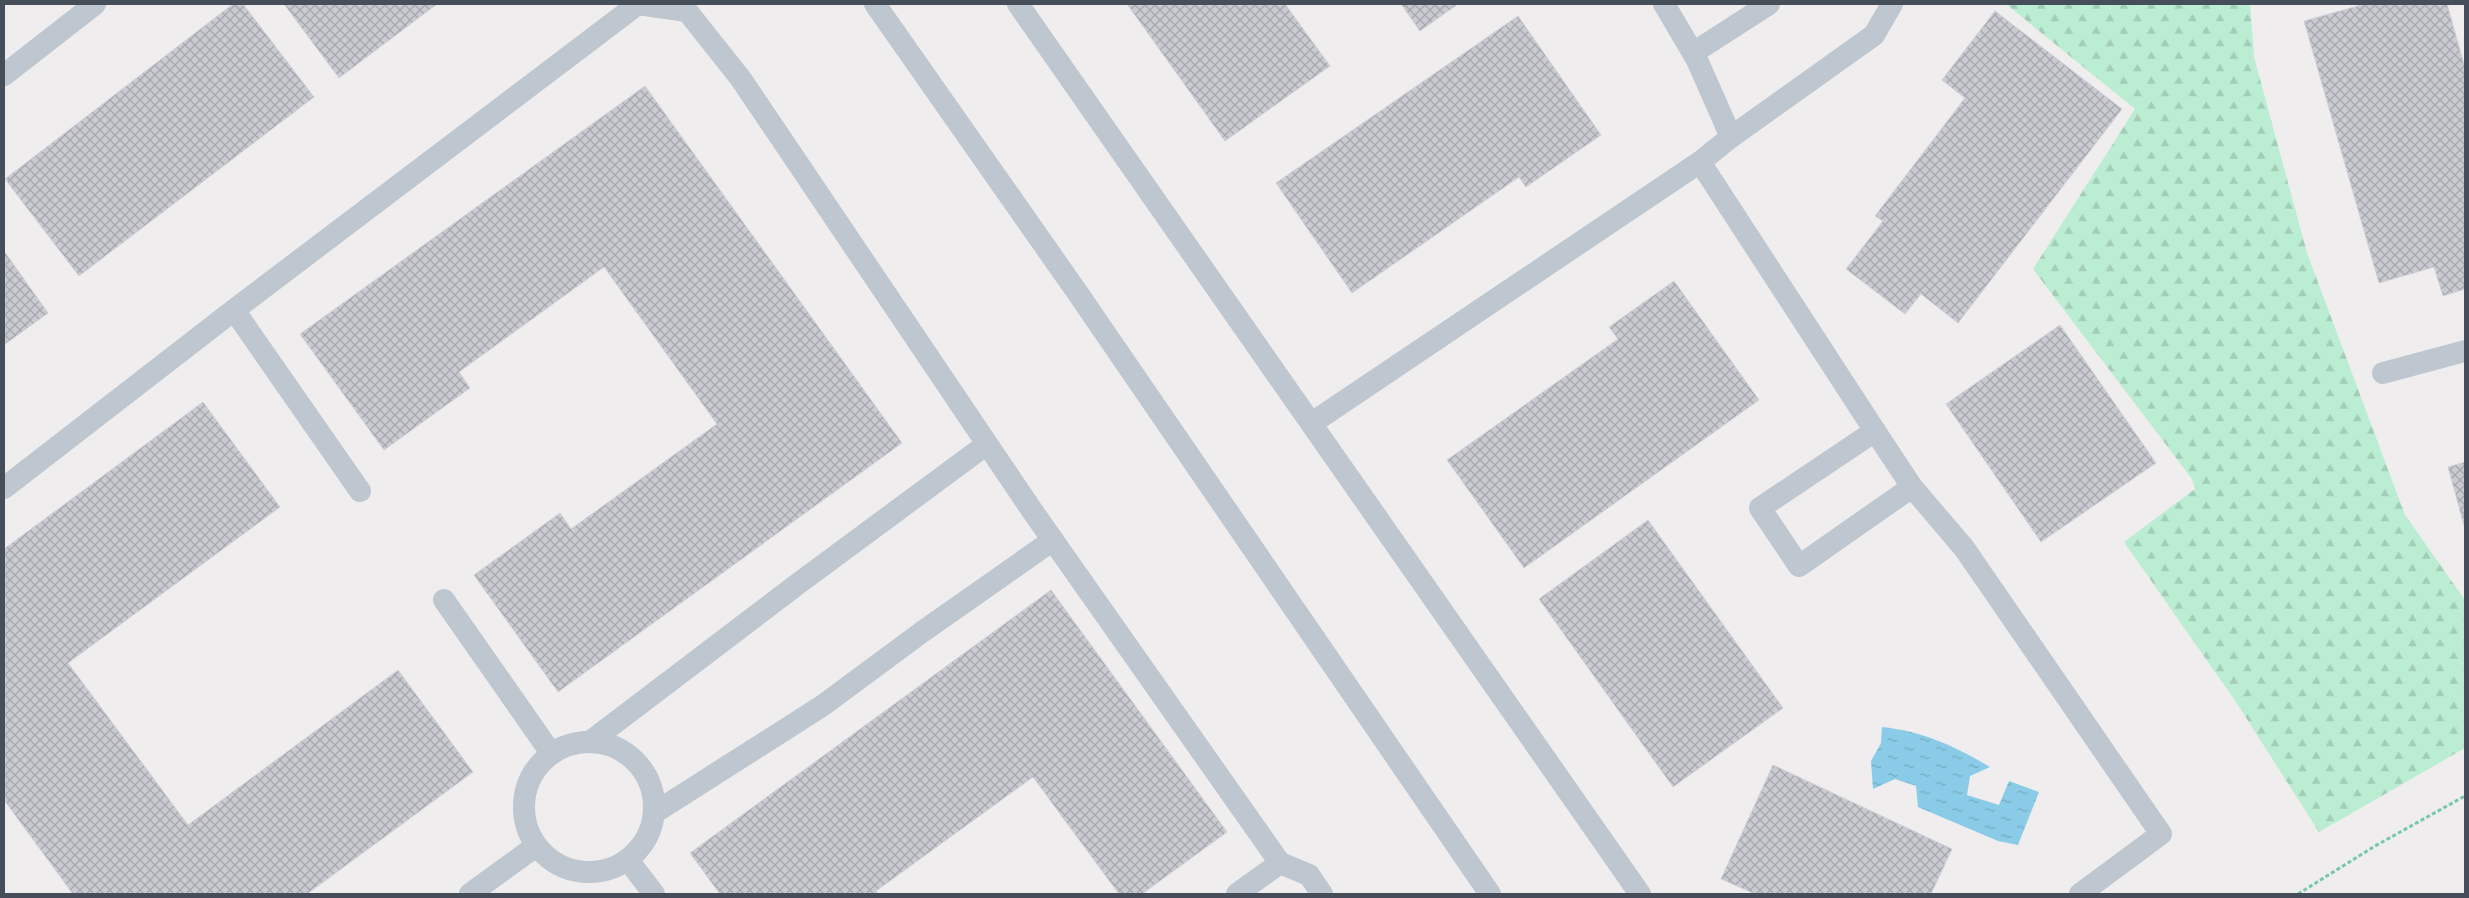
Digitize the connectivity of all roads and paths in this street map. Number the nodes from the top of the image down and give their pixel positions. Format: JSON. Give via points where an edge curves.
{"nodes":[{"id":1,"x":95,"y":4,"type":"edge"},
{"id":2,"x":875,"y":4,"type":"edge"},
{"id":3,"x":1018,"y":4,"type":"edge"},
{"id":4,"x":1664,"y":4,"type":"edge"},
{"id":5,"x":1769,"y":4,"type":"edge"},
{"id":6,"x":1892,"y":4,"type":"edge"},
{"id":7,"x":1693,"y":53,"type":"junction"},
{"id":8,"x":4,"y":75,"type":"edge"},
{"id":9,"x":1731,"y":137,"type":"junction"},
{"id":10,"x":1700,"y":162,"type":"junction"},
{"id":11,"x":234,"y":310,"type":"junction"},
{"id":12,"x":2465,"y":352,"type":"edge"},
{"id":13,"x":2383,"y":373,"type":"dead end"},
{"id":14,"x":1312,"y":423,"type":"junction"},
{"id":15,"x":1875,"y":431,"type":"junction"},
{"id":16,"x":988,"y":444,"type":"junction"},
{"id":17,"x":1912,"y":487,"type":"junction"},
{"id":18,"x":4,"y":488,"type":"edge"},
{"id":19,"x":360,"y":491,"type":"dead end"},
{"id":20,"x":1053,"y":540,"type":"junction"},
{"id":21,"x":444,"y":600,"type":"dead end"},
{"id":22,"x":590,"y":741,"type":"junction"},
{"id":23,"x":551,"y":753,"type":"junction"},
{"id":24,"x":2465,"y":796,"type":"edge"},
{"id":25,"x":654,"y":813,"type":"junction"},
{"id":26,"x":536,"y":846,"type":"junction"},
{"id":27,"x":628,"y":860,"type":"junction"},
{"id":28,"x":1280,"y":863,"type":"junction"},
{"id":29,"x":470,"y":894,"type":"edge"},
{"id":30,"x":654,"y":894,"type":"edge"},
{"id":31,"x":1237,"y":894,"type":"edge"},
{"id":32,"x":1322,"y":894,"type":"edge"},
{"id":33,"x":1490,"y":894,"type":"edge"},
{"id":34,"x":1640,"y":894,"type":"edge"},
{"id":35,"x":2080,"y":894,"type":"edge"},
{"id":36,"x":2298,"y":894,"type":"edge"}],
"edges":[{"from":1,"to":8,"type":"lane"},
{"from":2,"to":33,"type":"lane"},
{"from":3,"to":14,"type":"lane"},
{"from":4,"to":7,"type":"lane"},
{"from":5,"to":7,"type":"lane"},
{"from":6,"to":9,"type":"lane","via":[[1874,35]]},
{"from":7,"to":9,"type":"lane"},
{"from":9,"to":10,"type":"lane"},
{"from":10,"to":14,"type":"lane"},
{"from":10,"to":15,"type":"lane"},
{"from":11,"to":16,"type":"lane","via":[[638,4],[687,11],[741,80]]},
{"from":11,"to":18,"type":"lane"},
{"from":11,"to":19,"type":"lane"},
{"from":12,"to":13,"type":"lane"},
{"from":14,"to":34,"type":"lane"},
{"from":15,"to":17,"type":"lane"},
{"from":15,"to":17,"type":"lane","via":[[1760,508],[1798,566]]},
{"from":16,"to":20,"type":"lane"},
{"from":16,"to":22,"type":"lane"},
{"from":17,"to":35,"type":"lane","via":[[1964,548],[2161,834]]},
{"from":20,"to":25,"type":"lane","via":[[822,706]]},
{"from":20,"to":28,"type":"lane"},
{"from":21,"to":23,"type":"lane"},
{"from":22,"to":23,"type":"lane","via":[[567,744]]},
{"from":22,"to":25,"type":"lane","via":[[624,751],[642,771],[648,778]]},
{"from":23,"to":26,"type":"lane","via":[[527,782],[524,816]]},
{"from":24,"to":36,"type":"path"},
{"from":25,"to":27,"type":"lane","via":[[646,839]]},
{"from":26,"to":27,"type":"lane","via":[[555,863],[580,872],[605,871]]},
{"from":26,"to":29,"type":"lane"},
{"from":27,"to":30,"type":"lane"},
{"from":28,"to":31,"type":"lane"},
{"from":28,"to":32,"type":"lane","via":[[1309,875]]}]}
